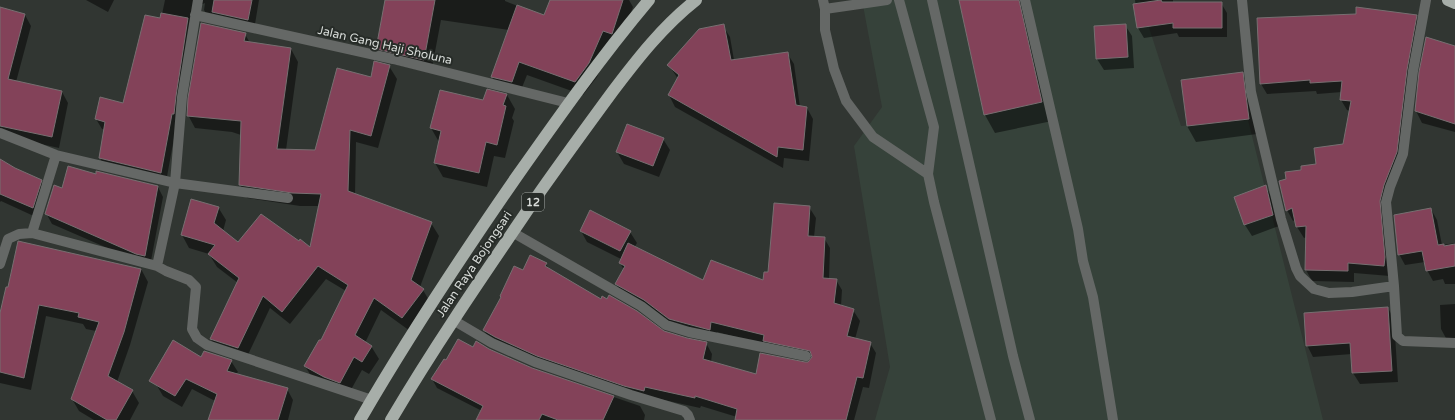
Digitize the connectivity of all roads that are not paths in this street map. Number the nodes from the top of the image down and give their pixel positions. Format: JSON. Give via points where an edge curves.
{"nodes":[{"id":1,"x":198,"y":0,"type":"edge"},
{"id":2,"x":649,"y":0,"type":"edge"},
{"id":3,"x":696,"y":0,"type":"edge"},
{"id":4,"x":887,"y":0,"type":"edge"},
{"id":5,"x":899,"y":0,"type":"edge"},
{"id":6,"x":932,"y":0,"type":"edge"},
{"id":7,"x":1025,"y":0,"type":"edge"},
{"id":8,"x":1242,"y":0,"type":"edge"},
{"id":9,"x":1426,"y":0,"type":"edge"},
{"id":10,"x":1448,"y":0,"type":"edge"},
{"id":11,"x":1455,"y":2,"type":"edge"},
{"id":12,"x":824,"y":4,"type":"edge"},
{"id":13,"x":195,"y":15,"type":"junction"},
{"id":14,"x":568,"y":103,"type":"junction"},
{"id":15,"x":0,"y":133,"type":"edge"},
{"id":16,"x":56,"y":155,"type":"junction"},
{"id":17,"x":928,"y":174,"type":"junction"},
{"id":18,"x":175,"y":183,"type":"junction"},
{"id":19,"x":288,"y":198,"type":"dead end"},
{"id":20,"x":512,"y":232,"type":"junction"},
{"id":21,"x":32,"y":233,"type":"junction"},
{"id":22,"x":0,"y":264,"type":"edge"},
{"id":23,"x":157,"y":266,"type":"junction"},
{"id":24,"x":1394,"y":286,"type":"junction"},
{"id":25,"x":453,"y":320,"type":"junction"},
{"id":26,"x":1455,"y":343,"type":"edge"},
{"id":27,"x":806,"y":356,"type":"dead end"},
{"id":28,"x":372,"y":400,"type":"junction"},
{"id":29,"x":360,"y":420,"type":"edge"},
{"id":30,"x":390,"y":420,"type":"edge"},
{"id":31,"x":690,"y":420,"type":"edge"},
{"id":32,"x":992,"y":420,"type":"edge"},
{"id":33,"x":1030,"y":420,"type":"edge"},
{"id":34,"x":1113,"y":420,"type":"edge"}],
"edges":[{"from":1,"to":13,"type":"street"},
{"from":2,"to":14,"type":"highway","name":"Jalan Raya Bojongsari","number":"12"},
{"from":3,"to":20,"type":"highway","name":"Jalan Raya Bojongsari","number":"12","via":[[643,52],[578,137]]},
{"from":4,"to":12,"type":"street"},
{"from":5,"to":17,"type":"street","via":[[934,127]]},
{"from":6,"to":33,"type":"street"},
{"from":7,"to":34,"type":"street","via":[[1093,297]]},
{"from":8,"to":24,"type":"street","via":[[1251,92],[1281,219],[1300,276],[1314,289],[1329,292],[1352,292]]},
{"from":9,"to":24,"type":"street","via":[[1413,71],[1403,154],[1386,202]]},
{"from":10,"to":11,"type":"highway"},
{"from":12,"to":17,"type":"street","via":[[825,30],[834,69],[846,101],[873,137]]},
{"from":13,"to":14,"type":"street","name":"Jalan Gang Haji Sholuna","via":[[393,59]]},
{"from":13,"to":18,"type":"street","via":[[182,97]]},
{"from":14,"to":28,"type":"highway","name":"Jalan Raya Bojongsari","number":"12","via":[[473,240]]},
{"from":15,"to":16,"type":"street"},
{"from":16,"to":18,"type":"street"},
{"from":16,"to":21,"type":"street"},
{"from":17,"to":32,"type":"street"},
{"from":18,"to":19,"type":"street"},
{"from":18,"to":23,"type":"street"},
{"from":20,"to":25,"type":"highway","name":"Jalan Raya Bojongsari","number":"12"},
{"from":20,"to":27,"type":"street","via":[[641,306],[666,325]]},
{"from":21,"to":22,"type":"street","via":[[19,234],[8,239]]},
{"from":21,"to":23,"type":"street"},
{"from":23,"to":28,"type":"street","via":[[189,280],[196,287],[192,329],[197,338],[207,345]]},
{"from":24,"to":26,"type":"street","via":[[1397,336],[1403,341]]},
{"from":25,"to":30,"type":"highway","name":"Jalan Raya Bojongsari","number":"12"},
{"from":25,"to":31,"type":"street","via":[[492,343],[535,362],[684,411]]},
{"from":28,"to":29,"type":"highway","name":"Jalan Raya Bojongsari","number":"12"}]}
